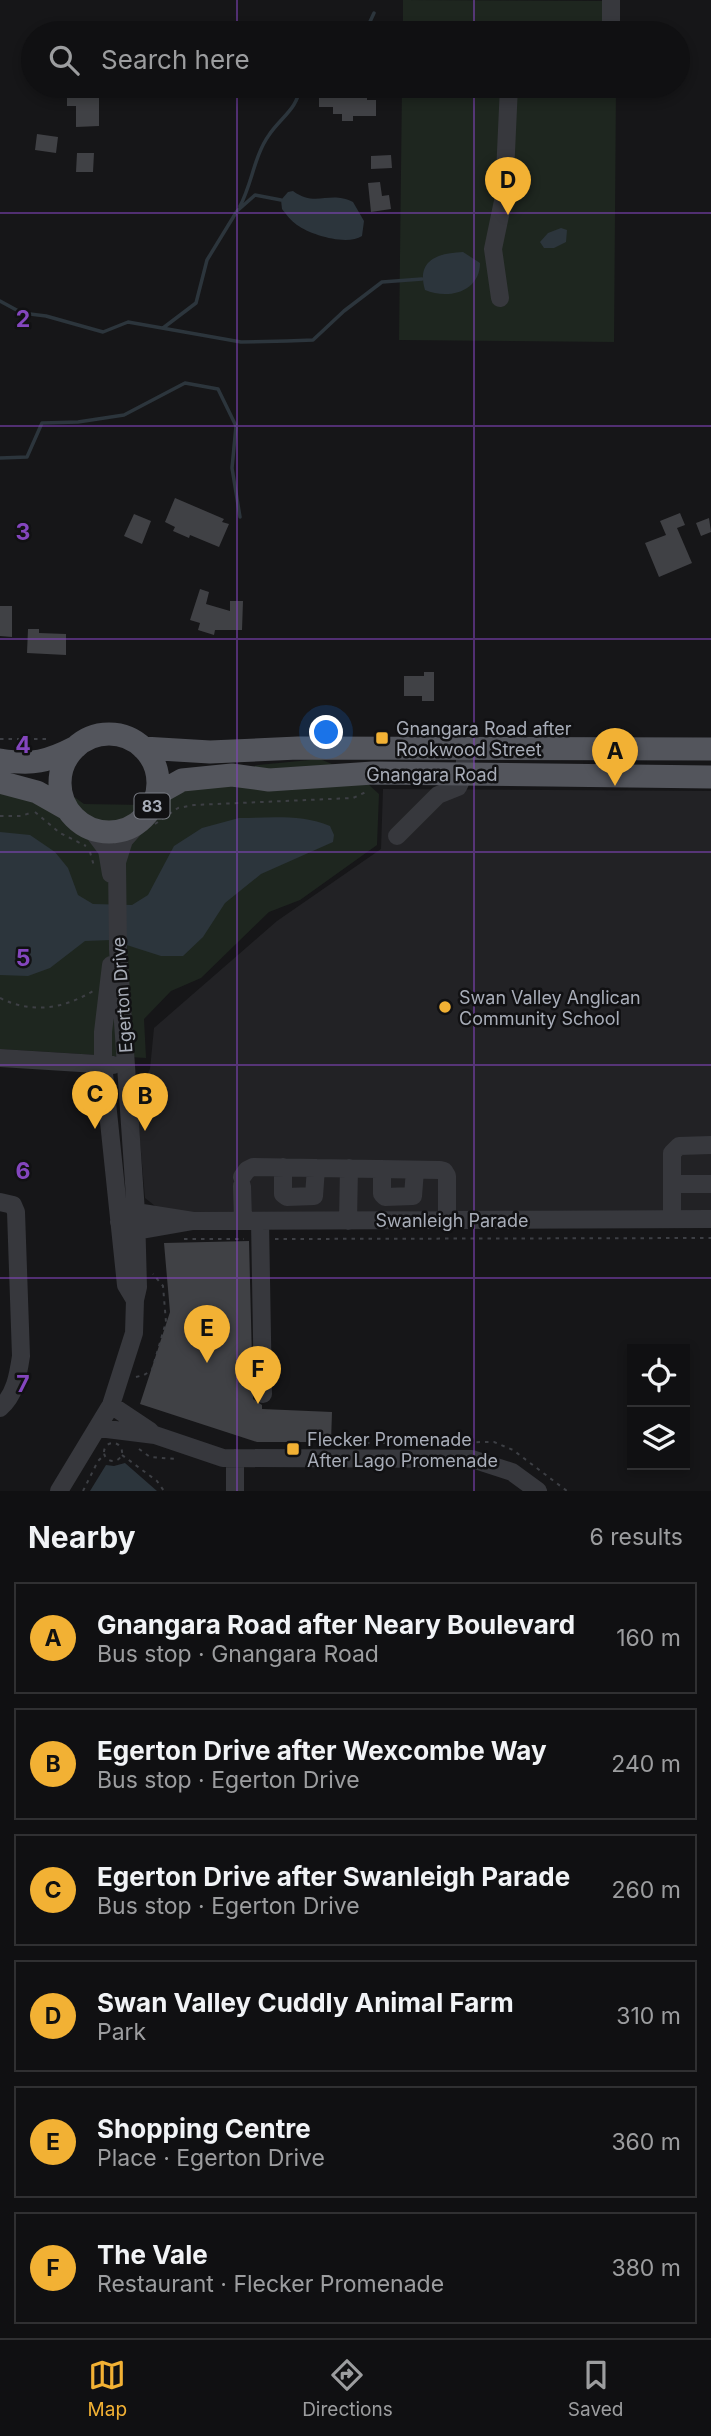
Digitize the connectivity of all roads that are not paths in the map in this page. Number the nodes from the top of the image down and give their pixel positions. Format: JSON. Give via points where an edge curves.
{"nodes":[{"id":1,"x":611,"y":0,"type":"edge"},
{"id":2,"x":611,"y":21,"type":"edge"},
{"id":3,"x":508,"y":98,"type":"edge"},
{"id":4,"x":500,"y":298,"type":"dead end"},
{"id":5,"x":77,"y":740,"type":"junction"},
{"id":6,"x":141,"y":741,"type":"junction"},
{"id":7,"x":466,"y":748,"type":"junction"},
{"id":8,"x":711,"y":749,"type":"edge"},
{"id":9,"x":0,"y":760,"type":"edge"},
{"id":10,"x":464,"y":774,"type":"junction"},
{"id":11,"x":711,"y":777,"type":"edge"},
{"id":12,"x":0,"y":782,"type":"edge"},
{"id":13,"x":157,"y":794,"type":"junction"},
{"id":14,"x":67,"y":809,"type":"junction"},
{"id":15,"x":147,"y":824,"type":"junction"},
{"id":16,"x":397,"y":836,"type":"dead end"},
{"id":17,"x":99,"y":839,"type":"junction"},
{"id":18,"x":115,"y":895,"type":"junction"},
{"id":19,"x":115,"y":949,"type":"junction"},
{"id":20,"x":0,"y":1058,"type":"edge"},
{"id":21,"x":103,"y":1064,"type":"junction"},
{"id":22,"x":127,"y":1065,"type":"junction"},
{"id":23,"x":711,"y":1145,"type":"edge"},
{"id":24,"x":283,"y":1167,"type":"junction"},
{"id":25,"x":316,"y":1168,"type":"junction"},
{"id":26,"x":349,"y":1168,"type":"junction"},
{"id":27,"x":382,"y":1169,"type":"junction"},
{"id":28,"x":415,"y":1170,"type":"junction"},
{"id":29,"x":673,"y":1184,"type":"junction"},
{"id":30,"x":711,"y":1184,"type":"edge"},
{"id":31,"x":0,"y":1202,"type":"edge"},
{"id":32,"x":136,"y":1212,"type":"junction"},
{"id":33,"x":672,"y":1219,"type":"junction"},
{"id":34,"x":711,"y":1219,"type":"edge"},
{"id":35,"x":447,"y":1220,"type":"junction"},
{"id":36,"x":193,"y":1221,"type":"junction"},
{"id":37,"x":348,"y":1221,"type":"junction"},
{"id":38,"x":119,"y":1222,"type":"junction"},
{"id":39,"x":255,"y":1227,"type":"junction"},
{"id":40,"x":136,"y":1231,"type":"junction"},
{"id":41,"x":135,"y":1300,"type":"junction"},
{"id":42,"x":263,"y":1394,"type":"dead end"},
{"id":43,"x":111,"y":1405,"type":"junction"},
{"id":44,"x":0,"y":1408,"type":"edge"},
{"id":45,"x":99,"y":1428,"type":"junction"},
{"id":46,"x":155,"y":1435,"type":"junction"},
{"id":47,"x":235,"y":1458,"type":"junction"},
{"id":48,"x":59,"y":1491,"type":"edge"},
{"id":49,"x":235,"y":1491,"type":"edge"},
{"id":50,"x":538,"y":1491,"type":"edge"}],
"edges":[{"from":1,"to":2,"type":"street"},
{"from":3,"to":4,"type":"street","via":[[504,196],[493,249]]},
{"from":5,"to":6,"type":"main road","via":[[117,735]]},
{"from":5,"to":9,"type":"main road","via":[[40,762]]},
{"from":5,"to":14,"type":"main road","via":[[60,776]]},
{"from":6,"to":7,"type":"main road","name":"Gnangara Road","via":[[223,752]]},
{"from":6,"to":13,"type":"main road","number":"83","via":[[156,769]]},
{"from":7,"to":8,"type":"main road","name":"Gnangara Road"},
{"from":7,"to":10,"type":"street"},
{"from":10,"to":11,"type":"main road","name":"Gnangara Road","number":"83"},
{"from":10,"to":13,"type":"main road","name":"Gnangara Road","number":"83","via":[[269,780],[232,775],[182,780]]},
{"from":10,"to":16,"type":"street","via":[[458,787],[438,795]]},
{"from":12,"to":14,"type":"main road","via":[[37,792]]},
{"from":13,"to":15,"type":"main road","number":"83"},
{"from":14,"to":17,"type":"main road"},
{"from":15,"to":17,"type":"main road","number":"83","via":[[109,832]]},
{"from":15,"to":18,"type":"street","name":"Egerton Drive","via":[[120,847]]},
{"from":17,"to":18,"type":"street","name":"Egerton Drive","via":[[110,861]]},
{"from":18,"to":19,"type":"street","name":"Egerton Drive"},
{"from":19,"to":21,"type":"street","name":"Egerton Drive"},
{"from":19,"to":22,"type":"street","name":"Egerton Drive"},
{"from":20,"to":21,"type":"street"},
{"from":21,"to":22,"type":"street"},
{"from":21,"to":38,"type":"street","name":"Egerton Drive"},
{"from":22,"to":32,"type":"street","name":"Egerton Drive"},
{"from":23,"to":29,"type":"street","via":[[679,1146],[672,1153]]},
{"from":24,"to":25,"type":"street"},
{"from":24,"to":25,"type":"street","via":[[287,1197],[314,1196]]},
{"from":24,"to":39,"type":"street","via":[[247,1170],[242,1182]]},
{"from":25,"to":26,"type":"street"},
{"from":26,"to":27,"type":"street"},
{"from":26,"to":37,"type":"street"},
{"from":27,"to":28,"type":"street"},
{"from":27,"to":28,"type":"street","via":[[382,1194],[386,1197],[413,1196]]},
{"from":28,"to":35,"type":"street","via":[[446,1173]]},
{"from":29,"to":30,"type":"street"},
{"from":29,"to":33,"type":"street"},
{"from":31,"to":44,"type":"street","via":[[13,1205],[16,1212],[21,1356],[10,1400]]},
{"from":32,"to":36,"type":"street","name":"Swanleigh Parade"},
{"from":32,"to":38,"type":"street"},
{"from":32,"to":40,"type":"street","name":"Egerton Drive"},
{"from":33,"to":34,"type":"street","name":"Swanleigh Parade"},
{"from":33,"to":35,"type":"street","name":"Swanleigh Parade"},
{"from":35,"to":37,"type":"street","name":"Swanleigh Parade"},
{"from":36,"to":39,"type":"street","name":"Swanleigh Parade"},
{"from":36,"to":40,"type":"street","name":"Swanleigh Parade"},
{"from":37,"to":39,"type":"street","name":"Swanleigh Parade"},
{"from":38,"to":40,"type":"street"},
{"from":38,"to":41,"type":"street","name":"Egerton Drive","via":[[126,1285]]},
{"from":39,"to":42,"type":"street"},
{"from":40,"to":41,"type":"street","name":"Egerton Drive"},
{"from":41,"to":43,"type":"street","name":"Egerton Drive","via":[[134,1333]]},
{"from":43,"to":45,"type":"street","name":"Egerton Drive"},
{"from":43,"to":46,"type":"street"},
{"from":45,"to":46,"type":"street"},
{"from":45,"to":48,"type":"street","name":"Egerton Drive"},
{"from":46,"to":47,"type":"street"},
{"from":47,"to":49,"type":"street"},
{"from":47,"to":50,"type":"street","via":[[472,1459],[512,1472]]}]}
